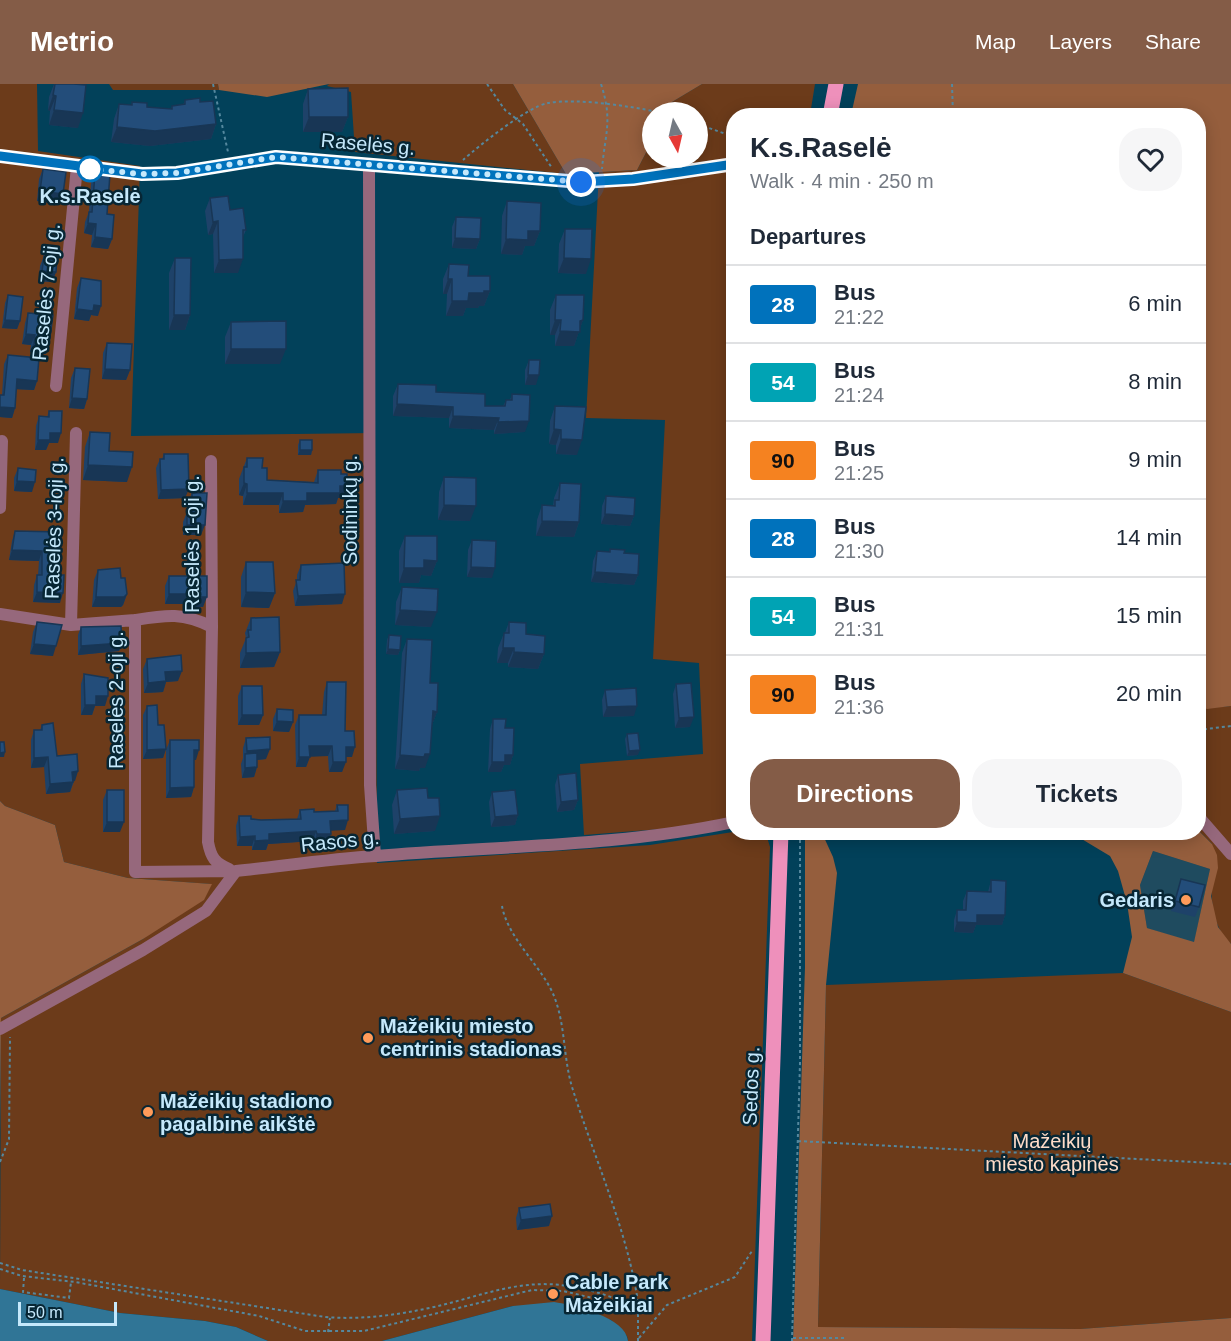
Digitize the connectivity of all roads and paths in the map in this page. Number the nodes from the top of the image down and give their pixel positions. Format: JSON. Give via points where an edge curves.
{"nodes":[{"id":1,"x":213,"y":84,"type":"edge"},
{"id":2,"x":487,"y":84,"type":"edge"},
{"id":3,"x":601,"y":84,"type":"edge"},
{"id":4,"x":836,"y":84,"type":"edge"},
{"id":5,"x":952,"y":84,"type":"edge"},
{"id":6,"x":608,"y":104,"type":"junction"},
{"id":7,"x":832,"y":108,"type":"edge"},
{"id":8,"x":953,"y":108,"type":"edge"},
{"id":9,"x":642,"y":109,"type":"edge"},
{"id":10,"x":517,"y":120,"type":"junction"},
{"id":11,"x":708,"y":128,"type":"edge"},
{"id":12,"x":726,"y":134,"type":"edge"},
{"id":13,"x":0,"y":156,"type":"edge"},
{"id":14,"x":231,"y":163,"type":"junction"},
{"id":15,"x":369,"y":164,"type":"junction"},
{"id":16,"x":77,"y":166,"type":"junction"},
{"id":17,"x":726,"y":166,"type":"edge"},
{"id":18,"x":454,"y":172,"type":"junction"},
{"id":19,"x":560,"y":180,"type":"junction"},
{"id":20,"x":601,"y":181,"type":"junction"},
{"id":21,"x":56,"y":386,"type":"dead end"},
{"id":22,"x":76,"y":433,"type":"dead end"},
{"id":23,"x":2,"y":441,"type":"dead end"},
{"id":24,"x":211,"y":461,"type":"dead end"},
{"id":25,"x":0,"y":508,"type":"edge"},
{"id":26,"x":0,"y":614,"type":"edge"},
{"id":27,"x":135,"y":620,"type":"junction"},
{"id":28,"x":71,"y":625,"type":"junction"},
{"id":29,"x":212,"y":627,"type":"junction"},
{"id":30,"x":1231,"y":726,"type":"edge"},
{"id":31,"x":1206,"y":729,"type":"edge"},
{"id":32,"x":726,"y":824,"type":"edge"},
{"id":33,"x":1206,"y":825,"type":"edge"},
{"id":34,"x":781,"y":840,"type":"edge"},
{"id":35,"x":800,"y":840,"type":"edge"},
{"id":36,"x":1231,"y":854,"type":"edge"},
{"id":37,"x":375,"y":856,"type":"junction"},
{"id":38,"x":236,"y":871,"type":"junction"},
{"id":39,"x":502,"y":906,"type":"dead end"},
{"id":40,"x":5,"y":1027,"type":"edge"},
{"id":41,"x":798,"y":1141,"type":"junction"},
{"id":42,"x":0,"y":1162,"type":"edge"},
{"id":43,"x":1231,"y":1164,"type":"edge"},
{"id":44,"x":767,"y":1238,"type":"junction"},
{"id":45,"x":0,"y":1263,"type":"edge"},
{"id":46,"x":0,"y":1269,"type":"edge"},
{"id":47,"x":24,"y":1276,"type":"junction"},
{"id":48,"x":71,"y":1282,"type":"junction"},
{"id":49,"x":115,"y":1282,"type":"junction"},
{"id":50,"x":113,"y":1289,"type":"junction"},
{"id":51,"x":158,"y":1289,"type":"junction"},
{"id":52,"x":157,"y":1297,"type":"junction"},
{"id":53,"x":261,"y":1306,"type":"junction"},
{"id":54,"x":639,"y":1309,"type":"junction"},
{"id":55,"x":259,"y":1316,"type":"junction"},
{"id":56,"x":330,"y":1318,"type":"junction"},
{"id":57,"x":328,"y":1332,"type":"junction"},
{"id":58,"x":844,"y":1338,"type":"dead end"},
{"id":59,"x":638,"y":1340,"type":"edge"},
{"id":60,"x":792,"y":1340,"type":"edge"},
{"id":61,"x":764,"y":1341,"type":"edge"}],
"edges":[{"from":1,"to":14,"type":"path"},
{"from":2,"to":10,"type":"path"},
{"from":3,"to":6,"type":"path"},
{"from":4,"to":7,"type":"main road"},
{"from":5,"to":8,"type":"path"},
{"from":6,"to":9,"type":"path"},
{"from":6,"to":10,"type":"path","via":[[548,103]]},
{"from":6,"to":20,"type":"path"},
{"from":10,"to":18,"type":"path","via":[[457,164]]},
{"from":10,"to":19,"type":"path"},
{"from":11,"to":12,"type":"path"},
{"from":13,"to":16,"type":"street","name":"Raselės g."},
{"from":14,"to":15,"type":"street","name":"Raselės g.","via":[[276,157]]},
{"from":14,"to":16,"type":"street","name":"Raselės g.","via":[[177,173],[142,174]]},
{"from":15,"to":18,"type":"street","name":"Raselės g."},
{"from":15,"to":37,"type":"street","name":"Sodininkų g.","via":[[370,785]]},
{"from":16,"to":21,"type":"street","name":"Raselės 7-oji g."},
{"from":17,"to":20,"type":"street","name":"Raselės g."},
{"from":18,"to":19,"type":"street","name":"Raselės g."},
{"from":19,"to":20,"type":"street","name":"Raselės g."},
{"from":22,"to":28,"type":"street","name":"Raselės 3-ioji g."},
{"from":23,"to":25,"type":"street"},
{"from":24,"to":29,"type":"street","name":"Raselės 1-oji g."},
{"from":26,"to":28,"type":"street","name":"Raselės 2-oji g."},
{"from":27,"to":28,"type":"street","name":"Raselės 2-oji g."},
{"from":27,"to":29,"type":"street","via":[[178,615]]},
{"from":27,"to":38,"type":"street","name":"Raselės 2-oji g.","via":[[135,872]]},
{"from":29,"to":38,"type":"street","name":"Raselės 1-oji g.","via":[[208,842],[217,864]]},
{"from":30,"to":31,"type":"path"},
{"from":32,"to":37,"type":"street","name":"Rasos g.","via":[[682,833],[524,848]]},
{"from":33,"to":36,"type":"street"},
{"from":34,"to":44,"type":"main road","name":"Sedos g."},
{"from":35,"to":41,"type":"path"},
{"from":37,"to":38,"type":"street","name":"Rasos g."},
{"from":38,"to":40,"type":"street","via":[[206,911]]},
{"from":39,"to":54,"type":"path","via":[[504,918],[554,997],[572,1089],[629,1253]]},
{"from":40,"to":42,"type":"path","via":[[9,1138]]},
{"from":41,"to":43,"type":"path"},
{"from":41,"to":60,"type":"path"},
{"from":44,"to":59,"type":"path","via":[[754,1247],[735,1277],[667,1305]]},
{"from":44,"to":61,"type":"main road","name":"Sedos g."},
{"from":45,"to":49,"type":"path","via":[[22,1270]]},
{"from":46,"to":47,"type":"path"},
{"from":47,"to":48,"type":"path"},
{"from":47,"to":48,"type":"path","via":[[23,1292],[69,1298]]},
{"from":48,"to":50,"type":"path"},
{"from":49,"to":50,"type":"path"},
{"from":49,"to":51,"type":"path"},
{"from":50,"to":52,"type":"path"},
{"from":51,"to":52,"type":"path"},
{"from":51,"to":53,"type":"path"},
{"from":52,"to":55,"type":"path"},
{"from":53,"to":55,"type":"path"},
{"from":53,"to":56,"type":"path"},
{"from":54,"to":56,"type":"path","via":[[590,1291],[527,1285],[393,1315]]},
{"from":54,"to":57,"type":"path","via":[[563,1291],[532,1290],[363,1331]]},
{"from":54,"to":59,"type":"path"},
{"from":55,"to":57,"type":"path","via":[[305,1331]]},
{"from":56,"to":57,"type":"path"},
{"from":58,"to":60,"type":"path"}]}
